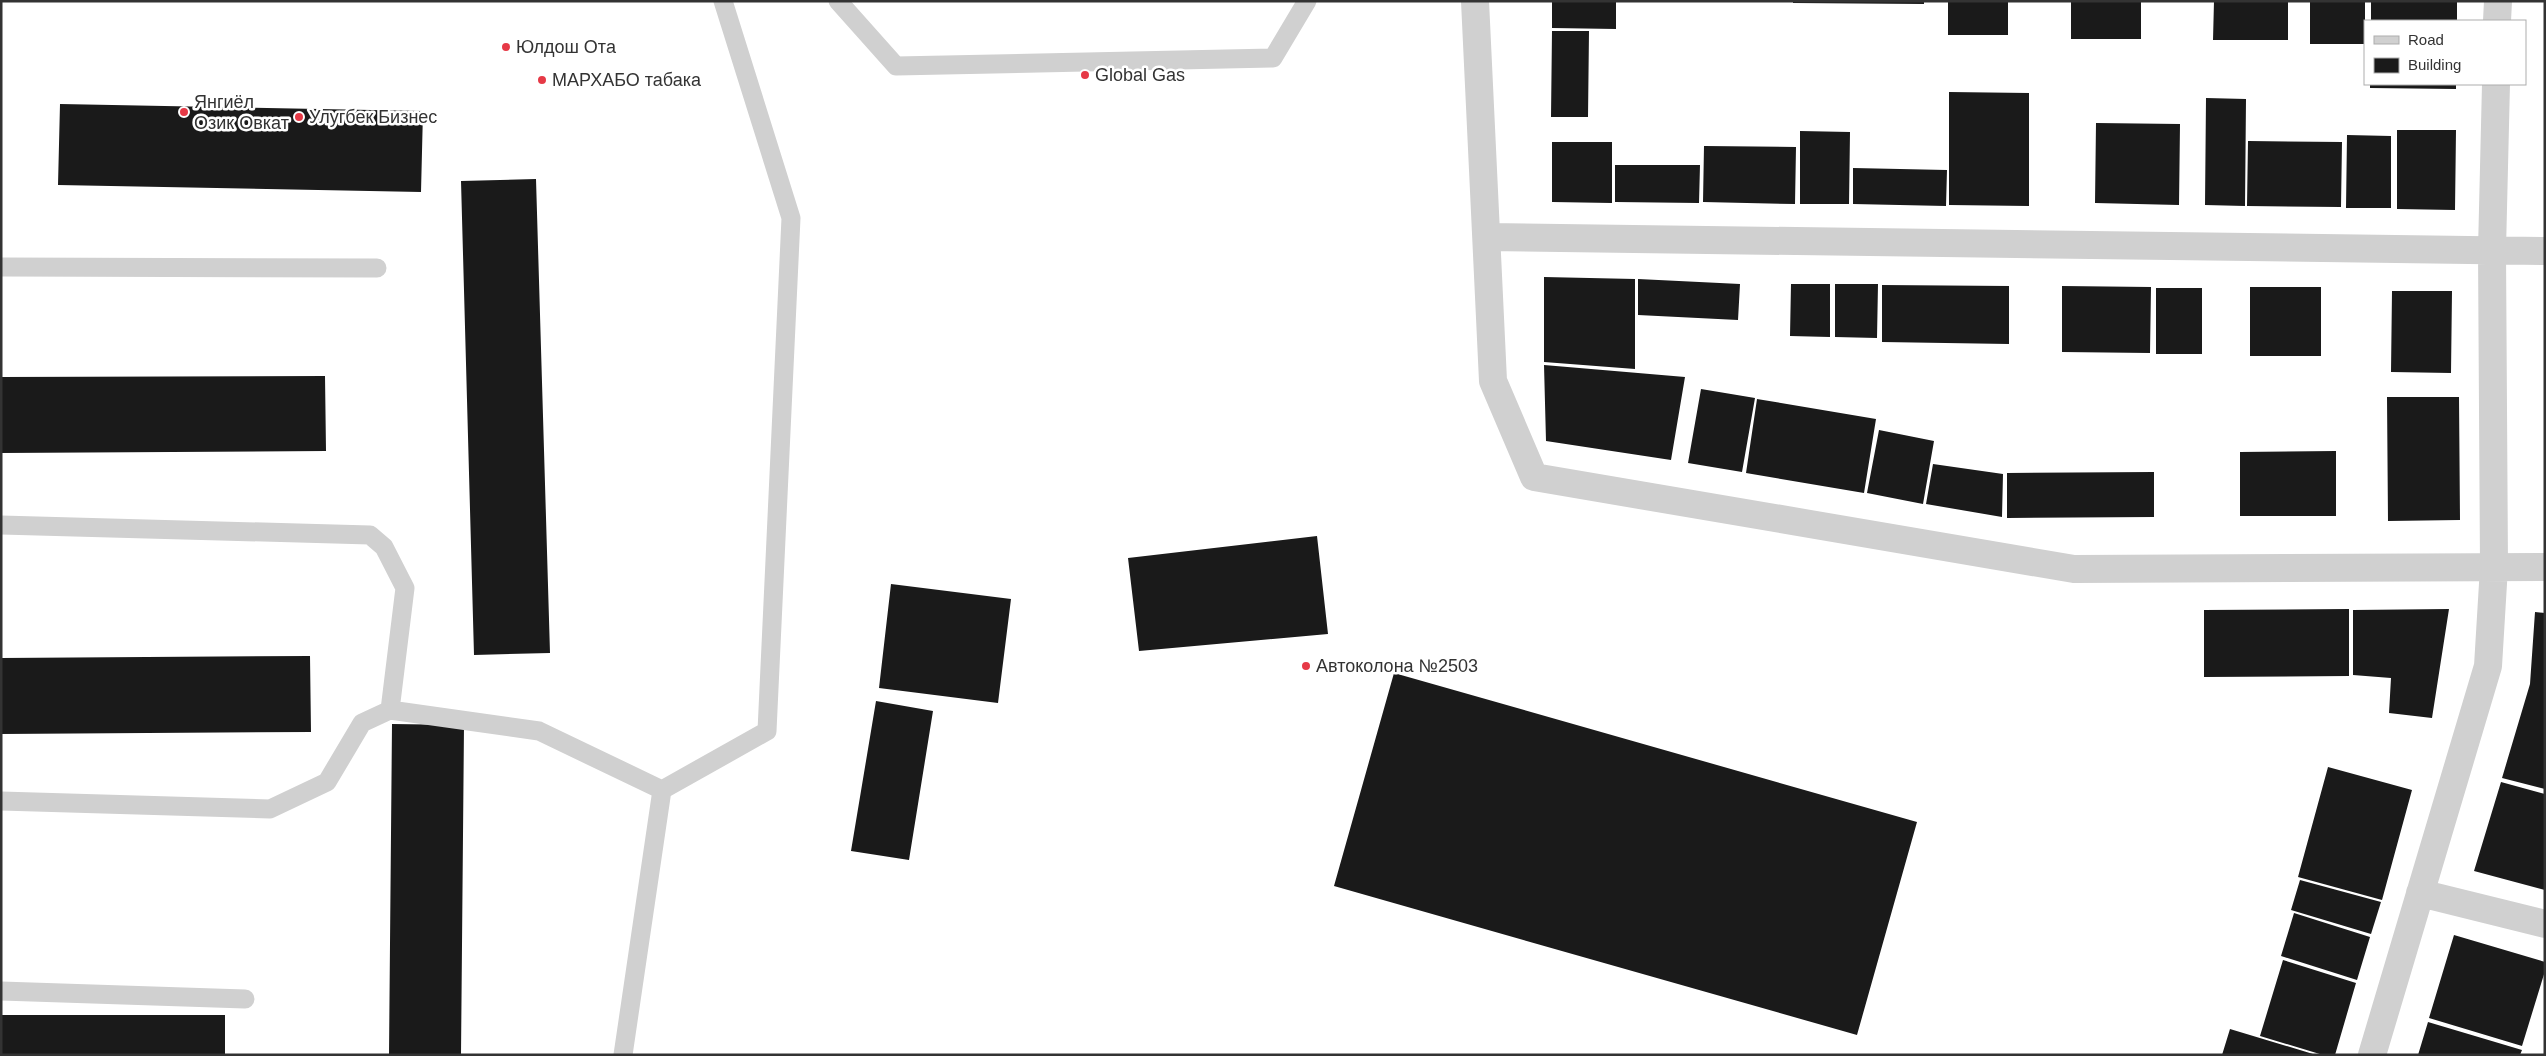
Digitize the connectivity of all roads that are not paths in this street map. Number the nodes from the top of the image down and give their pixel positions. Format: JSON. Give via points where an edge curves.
{"nodes":[{"id":1,"x":724,"y":1,"type":"edge"},
{"id":2,"x":838,"y":1,"type":"edge"},
{"id":3,"x":1307,"y":1,"type":"edge"},
{"id":4,"x":1475,"y":1,"type":"edge"},
{"id":5,"x":2498,"y":1,"type":"edge"},
{"id":6,"x":2497,"y":20,"type":"edge"},
{"id":7,"x":2496,"y":85,"type":"edge"},
{"id":8,"x":1487,"y":237,"type":"junction"},
{"id":9,"x":2492,"y":250,"type":"junction"},
{"id":10,"x":2545,"y":251,"type":"edge"},
{"id":11,"x":1,"y":267,"type":"edge"},
{"id":12,"x":377,"y":268,"type":"dead end"},
{"id":13,"x":1,"y":526,"type":"edge"},
{"id":14,"x":2494,"y":567,"type":"junction"},
{"id":15,"x":2545,"y":567,"type":"edge"},
{"id":16,"x":390,"y":710,"type":"junction"},
{"id":17,"x":662,"y":790,"type":"junction"},
{"id":18,"x":1,"y":801,"type":"edge"},
{"id":19,"x":2420,"y":893,"type":"junction"},
{"id":20,"x":2545,"y":924,"type":"edge"},
{"id":21,"x":1,"y":991,"type":"edge"},
{"id":22,"x":245,"y":999,"type":"dead end"},
{"id":23,"x":623,"y":1055,"type":"edge"},
{"id":24,"x":2372,"y":1055,"type":"edge"}],
"edges":[{"from":1,"to":17,"type":"lane","via":[[791,218],[767,731]]},
{"from":2,"to":3,"type":"lane","via":[[896,66],[1273,58]]},
{"from":4,"to":8,"type":"street"},
{"from":5,"to":6,"type":"street"},
{"from":7,"to":9,"type":"street"},
{"from":8,"to":9,"type":"street"},
{"from":8,"to":14,"type":"street","via":[[1493,381],[1534,477],[2074,569]]},
{"from":9,"to":10,"type":"street"},
{"from":9,"to":14,"type":"street"},
{"from":11,"to":12,"type":"lane"},
{"from":13,"to":16,"type":"lane","via":[[370,534],[384,547],[405,588]]},
{"from":14,"to":15,"type":"street"},
{"from":14,"to":19,"type":"street","via":[[2488,666]]},
{"from":16,"to":17,"type":"lane","via":[[539,731]]},
{"from":16,"to":18,"type":"lane","via":[[362,723],[327,782],[270,810]]},
{"from":17,"to":23,"type":"lane"},
{"from":19,"to":20,"type":"street"},
{"from":19,"to":24,"type":"street"},
{"from":21,"to":22,"type":"lane"}]}
